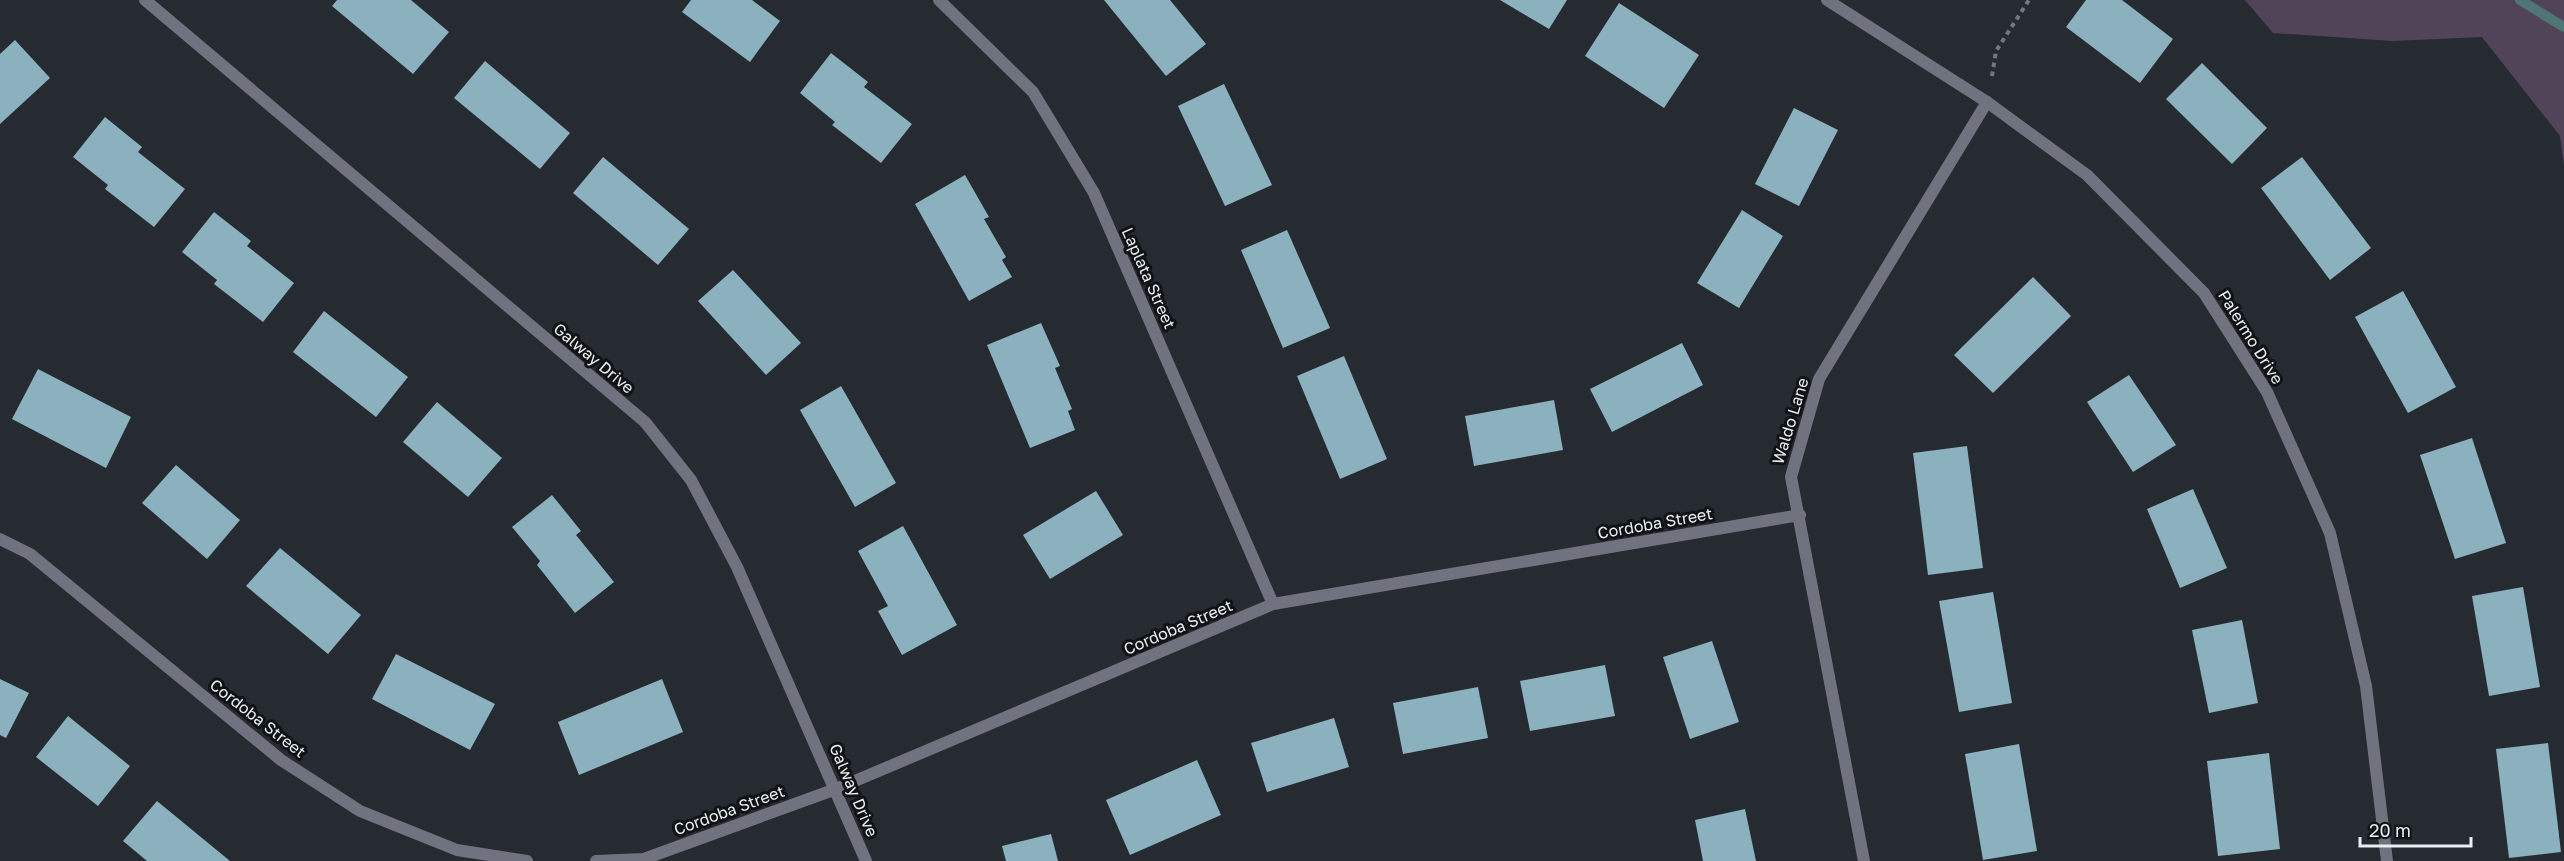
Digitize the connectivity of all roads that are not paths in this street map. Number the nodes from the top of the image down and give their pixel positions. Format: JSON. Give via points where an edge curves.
{"nodes":[{"id":1,"x":145,"y":0,"type":"edge"},
{"id":2,"x":939,"y":0,"type":"edge"},
{"id":3,"x":1827,"y":0,"type":"edge"},
{"id":4,"x":1987,"y":102,"type":"junction"},
{"id":5,"x":1800,"y":515,"type":"junction"},
{"id":6,"x":0,"y":539,"type":"edge"},
{"id":7,"x":1273,"y":604,"type":"junction"},
{"id":8,"x":836,"y":789,"type":"junction"},
{"id":9,"x":527,"y":861,"type":"edge"},
{"id":10,"x":596,"y":861,"type":"edge"},
{"id":11,"x":866,"y":861,"type":"edge"},
{"id":12,"x":1864,"y":861,"type":"edge"},
{"id":13,"x":2387,"y":861,"type":"edge"}],
"edges":[{"from":1,"to":8,"type":"street","name":"Galway Drive","via":[[645,422],[691,480],[737,567]]},
{"from":2,"to":7,"type":"street","name":"Laplata Street","via":[[1033,92],[1094,193]]},
{"from":3,"to":4,"type":"street","name":"Palermo Drive"},
{"from":4,"to":5,"type":"street","name":"Waldo Lane","via":[[1819,380],[1791,477]]},
{"from":4,"to":13,"type":"street","name":"Palermo Drive","via":[[2088,175],[2204,293],[2268,392],[2330,533],[2366,686]]},
{"from":5,"to":7,"type":"street","name":"Cordoba Street"},
{"from":5,"to":12,"type":"street","name":"Waldo Lane"},
{"from":6,"to":9,"type":"street","name":"Cordoba Street","via":[[30,554],[281,760],[360,811],[457,850]]},
{"from":7,"to":8,"type":"street","name":"Cordoba Street"},
{"from":8,"to":10,"type":"street","name":"Cordoba Street","via":[[644,859]]},
{"from":8,"to":11,"type":"street","name":"Galway Drive"}]}
